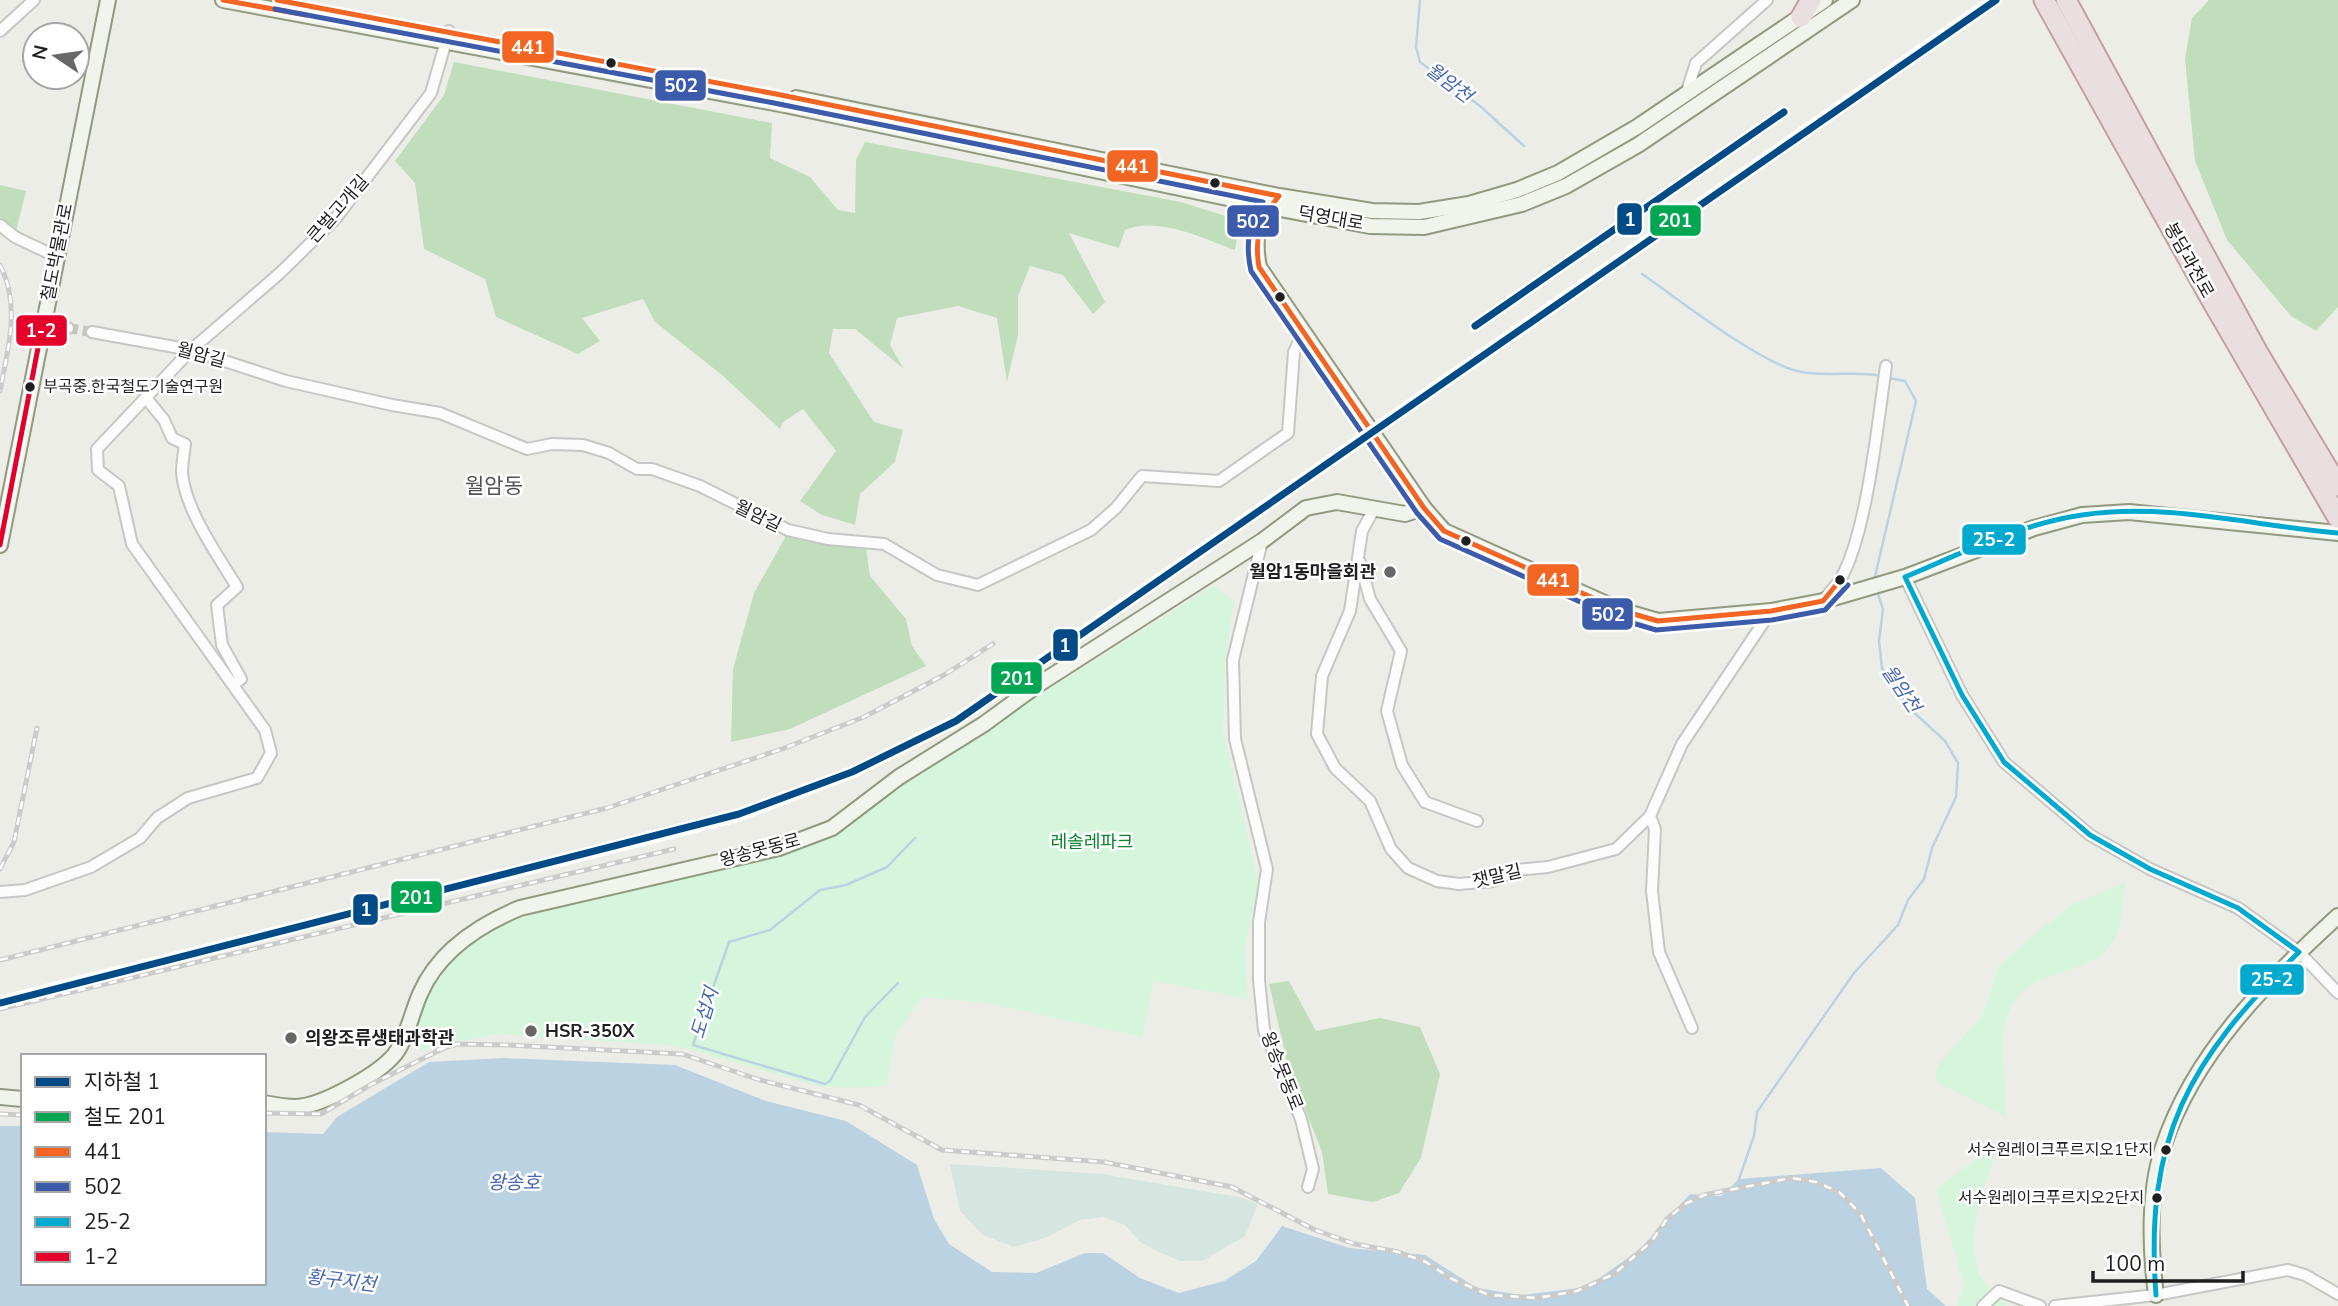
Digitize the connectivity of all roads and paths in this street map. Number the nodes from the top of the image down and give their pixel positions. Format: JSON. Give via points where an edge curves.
{"nodes":[{"id":1,"x":34,"y":0,"type":"edge"},
{"id":2,"x":108,"y":0,"type":"edge"},
{"id":3,"x":223,"y":0,"type":"edge"},
{"id":4,"x":277,"y":0,"type":"edge"},
{"id":5,"x":1767,"y":0,"type":"edge"},
{"id":6,"x":1825,"y":0,"type":"edge"},
{"id":7,"x":1852,"y":0,"type":"edge"},
{"id":8,"x":2044,"y":0,"type":"edge"},
{"id":9,"x":2066,"y":0,"type":"edge"},
{"id":10,"x":1806,"y":8,"type":"edge"},
{"id":11,"x":0,"y":31,"type":"edge"},
{"id":12,"x":448,"y":35,"type":"junction"},
{"id":13,"x":1686,"y":94,"type":"junction"},
{"id":14,"x":2112,"y":100,"type":"junction"},
{"id":15,"x":1275,"y":201,"type":"junction"},
{"id":16,"x":0,"y":225,"type":"edge"},
{"id":17,"x":55,"y":256,"type":"junction"},
{"id":18,"x":43,"y":323,"type":"junction"},
{"id":19,"x":68,"y":328,"type":"tunnel mouth"},
{"id":20,"x":1304,"y":331,"type":"junction"},
{"id":21,"x":92,"y":332,"type":"tunnel mouth"},
{"id":22,"x":191,"y":350,"type":"junction"},
{"id":23,"x":1886,"y":366,"type":"dead end"},
{"id":24,"x":146,"y":398,"type":"junction"},
{"id":25,"x":2330,"y":488,"type":"edge"},
{"id":26,"x":1424,"y":508,"type":"junction"},
{"id":27,"x":1374,"y":509,"type":"junction"},
{"id":28,"x":2338,"y":518,"type":"edge"},
{"id":29,"x":2338,"y":533,"type":"edge"},
{"id":30,"x":1262,"y":541,"type":"junction"},
{"id":31,"x":0,"y":545,"type":"edge"},
{"id":32,"x":1359,"y":556,"type":"junction"},
{"id":33,"x":1898,"y":579,"type":"junction"},
{"id":34,"x":1823,"y":601,"type":"junction"},
{"id":35,"x":1771,"y":611,"type":"junction"},
{"id":36,"x":237,"y":682,"type":"junction"},
{"id":37,"x":1650,"y":816,"type":"junction"},
{"id":38,"x":1477,"y":821,"type":"dead end"},
{"id":39,"x":0,"y":892,"type":"edge"},
{"id":40,"x":2338,"y":916,"type":"edge"},
{"id":41,"x":2299,"y":952,"type":"junction"},
{"id":42,"x":2338,"y":993,"type":"edge"},
{"id":43,"x":1692,"y":1028,"type":"dead end"},
{"id":44,"x":0,"y":1097,"type":"edge"},
{"id":45,"x":21,"y":1099,"type":"edge"},
{"id":46,"x":266,"y":1103,"type":"edge"},
{"id":47,"x":1308,"y":1187,"type":"dead end"},
{"id":48,"x":2338,"y":1294,"type":"edge"},
{"id":49,"x":2156,"y":1301,"type":"edge"},
{"id":50,"x":1983,"y":1306,"type":"edge"},
{"id":51,"x":2040,"y":1306,"type":"edge"},
{"id":52,"x":2055,"y":1306,"type":"edge"}],
"edges":[{"from":1,"to":11,"type":"street"},
{"from":2,"to":17,"type":"street","name":"철도박물관로"},
{"from":3,"to":12,"type":"street","name":"덕영대로"},
{"from":4,"to":12,"type":"street","name":"덕영대로"},
{"from":5,"to":13,"type":"street","via":[[1696,63]]},
{"from":6,"to":10,"type":"street","name":"덕영대로"},
{"from":7,"to":15,"type":"street","name":"덕영대로","via":[[1638,145],[1566,186],[1522,204],[1424,227],[1370,226]]},
{"from":8,"to":14,"type":"highway","name":"봉담과천로"},
{"from":9,"to":14,"type":"highway","name":"봉담과천로"},
{"from":10,"to":13,"type":"street","name":"덕영대로"},
{"from":12,"to":15,"type":"street","name":"덕영대로"},
{"from":12,"to":22,"type":"street","name":"큰벌고개길","via":[[431,93],[336,218]]},
{"from":13,"to":15,"type":"street","name":"덕영대로","via":[[1558,173],[1469,204],[1419,212]]},
{"from":14,"to":25,"type":"highway","name":"봉담과천로","via":[[2208,294]]},
{"from":15,"to":20,"type":"street","via":[[1259,223],[1255,247],[1259,267]]},
{"from":16,"to":17,"type":"street"},
{"from":17,"to":18,"type":"street","name":"철도박물관로"},
{"from":18,"to":19,"type":"street"},
{"from":18,"to":31,"type":"street","name":"철도박물관로"},
{"from":20,"to":22,"type":"street","name":"월암길","via":[[1294,352],[1288,433],[1219,481],[1142,476],[1091,530],[978,585],[937,575],[884,544],[788,530],[700,486],[652,469],[637,469],[583,445],[527,449],[440,412],[286,381]]},
{"from":20,"to":26,"type":"street"},
{"from":21,"to":22,"type":"street","name":"월암길"},
{"from":22,"to":24,"type":"street","name":"큰벌고개길"},
{"from":23,"to":34,"type":"street","via":[[1857,534],[1841,579]]},
{"from":24,"to":36,"type":"street","via":[[172,438],[185,444],[185,488],[237,587],[217,605],[222,645]]},
{"from":24,"to":36,"type":"street","name":"큰벌고개길","via":[[97,449],[98,470],[119,486],[132,544]]},
{"from":25,"to":28,"type":"highway","name":"봉담과천로"},
{"from":26,"to":27,"type":"street","name":"왕송못동로","via":[[1405,514]]},
{"from":26,"to":35,"type":"street","via":[[1444,531],[1460,540],[1620,610],[1658,621]]},
{"from":27,"to":30,"type":"street","name":"왕송못동로","via":[[1337,502],[1306,508]]},
{"from":27,"to":32,"type":"street","name":"잿말길","via":[[1362,531]]},
{"from":29,"to":33,"type":"street","via":[[2129,512],[2081,515]]},
{"from":30,"to":46,"type":"street","name":"왕송못동로","via":[[898,777],[832,828],[779,848],[520,908],[480,928],[446,955],[421,990],[395,1054],[363,1079],[319,1103],[298,1107]]},
{"from":30,"to":47,"type":"street","name":"왕송못동로","via":[[1233,660],[1235,739],[1267,869],[1259,922],[1264,1030],[1301,1119],[1313,1169]]},
{"from":32,"to":37,"type":"street","name":"잿말길","via":[[1350,611],[1322,676],[1317,734],[1335,768],[1370,801],[1391,849],[1408,868],[1437,881],[1493,881],[1516,870],[1548,867],[1616,849]]},
{"from":32,"to":38,"type":"street","via":[[1370,599],[1401,651],[1387,710],[1402,765],[1425,802]]},
{"from":33,"to":34,"type":"street"},
{"from":33,"to":41,"type":"street","via":[[2004,762],[2090,835],[2150,869],[2238,908]]},
{"from":34,"to":35,"type":"street"},
{"from":35,"to":37,"type":"street","name":"잿말길","via":[[1682,744]]},
{"from":36,"to":39,"type":"street","via":[[265,730],[271,753],[257,778],[188,797],[157,818],[140,838],[91,866],[25,890]]},
{"from":37,"to":43,"type":"street","via":[[1655,829],[1652,891],[1659,952]]},
{"from":40,"to":41,"type":"street"},
{"from":41,"to":42,"type":"street"},
{"from":41,"to":49,"type":"street","via":[[2240,1012],[2186,1095],[2163,1147],[2153,1222]]},
{"from":44,"to":45,"type":"street"},
{"from":48,"to":49,"type":"street","via":[[2288,1270]]},
{"from":49,"to":52,"type":"street"},
{"from":50,"to":51,"type":"street","via":[[1998,1291]]}]}
